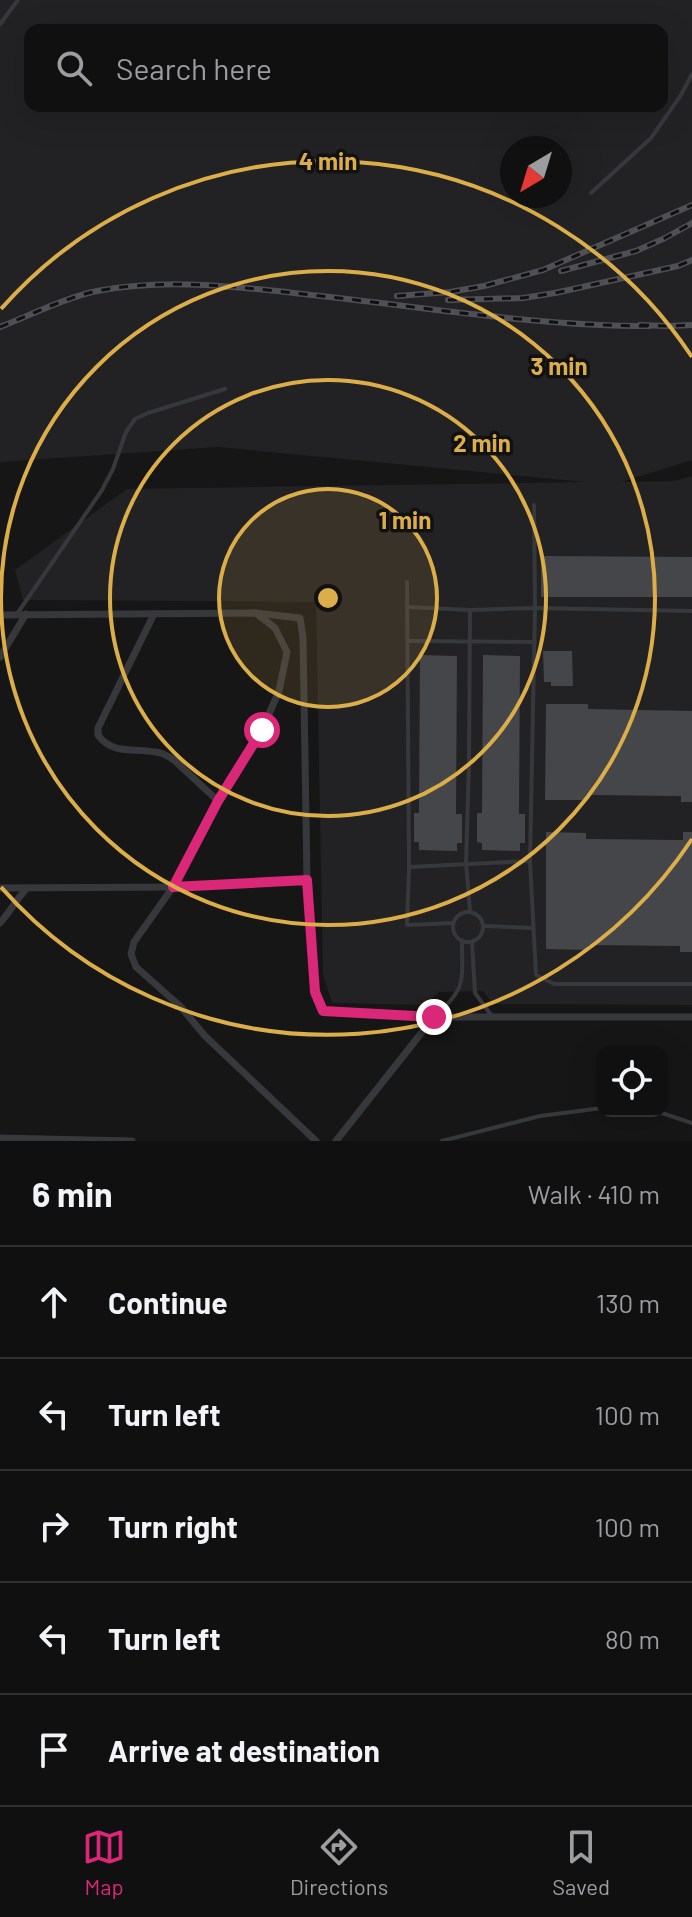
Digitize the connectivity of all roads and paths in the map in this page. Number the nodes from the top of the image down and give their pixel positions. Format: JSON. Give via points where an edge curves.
{"nodes":[{"id":1,"x":18,"y":0,"type":"edge"},
{"id":2,"x":0,"y":24,"type":"edge"},
{"id":3,"x":692,"y":74,"type":"edge"},
{"id":4,"x":591,"y":193,"type":"dead end"},
{"id":5,"x":225,"y":389,"type":"dead end"},
{"id":6,"x":534,"y":505,"type":"dead end"},
{"id":7,"x":407,"y":582,"type":"dead end"},
{"id":8,"x":408,"y":607,"type":"junction"},
{"id":9,"x":535,"y":608,"type":"junction"},
{"id":10,"x":470,"y":610,"type":"junction"},
{"id":11,"x":692,"y":611,"type":"edge"},
{"id":12,"x":255,"y":613,"type":"junction"},
{"id":13,"x":21,"y":614,"type":"junction"},
{"id":14,"x":154,"y":614,"type":"junction"},
{"id":15,"x":0,"y":615,"type":"edge"},
{"id":16,"x":408,"y":641,"type":"junction"},
{"id":17,"x":469,"y":642,"type":"junction"},
{"id":18,"x":535,"y":642,"type":"junction"},
{"id":19,"x":0,"y":657,"type":"edge"},
{"id":20,"x":218,"y":801,"type":"junction"},
{"id":21,"x":530,"y":861,"type":"junction"},
{"id":22,"x":466,"y":863,"type":"junction"},
{"id":23,"x":409,"y":867,"type":"junction"},
{"id":24,"x":307,"y":880,"type":"junction"},
{"id":25,"x":173,"y":887,"type":"junction"},
{"id":26,"x":0,"y":888,"type":"edge"},
{"id":27,"x":27,"y":888,"type":"junction"},
{"id":28,"x":470,"y":911,"type":"junction"},
{"id":29,"x":0,"y":923,"type":"edge"},
{"id":30,"x":453,"y":923,"type":"junction"},
{"id":31,"x":484,"y":926,"type":"junction"},
{"id":32,"x":533,"y":928,"type":"junction"},
{"id":33,"x":462,"y":941,"type":"junction"},
{"id":34,"x":472,"y":942,"type":"junction"},
{"id":35,"x":692,"y":984,"type":"edge"},
{"id":36,"x":434,"y":1017,"type":"junction"},
{"id":37,"x":493,"y":1017,"type":"junction"},
{"id":38,"x":692,"y":1017,"type":"edge"},
{"id":39,"x":596,"y":1109,"type":"edge"},
{"id":40,"x":668,"y":1115,"type":"edge"},
{"id":41,"x":692,"y":1123,"type":"edge"},
{"id":42,"x":0,"y":1138,"type":"edge"},
{"id":43,"x":132,"y":1141,"type":"edge"},
{"id":44,"x":316,"y":1141,"type":"edge"},
{"id":45,"x":336,"y":1141,"type":"edge"},
{"id":46,"x":442,"y":1141,"type":"edge"}],
"edges":[{"from":1,"to":2,"type":"lane"},
{"from":3,"to":4,"type":"lane","via":[[651,138]]},
{"from":5,"to":13,"type":"lane","via":[[135,419],[102,490]]},
{"from":6,"to":9,"type":"lane"},
{"from":7,"to":8,"type":"lane"},
{"from":8,"to":10,"type":"lane"},
{"from":8,"to":16,"type":"lane"},
{"from":9,"to":10,"type":"lane"},
{"from":9,"to":11,"type":"lane"},
{"from":9,"to":18,"type":"lane"},
{"from":10,"to":17,"type":"lane"},
{"from":12,"to":14,"type":"street"},
{"from":12,"to":20,"type":"street","via":[[275,628],[287,652],[279,691],[262,730]]},
{"from":12,"to":24,"type":"street","via":[[300,618]]},
{"from":13,"to":14,"type":"street"},
{"from":13,"to":15,"type":"street"},
{"from":13,"to":19,"type":"street"},
{"from":14,"to":20,"type":"street","via":[[98,735],[116,748],[166,755]]},
{"from":16,"to":17,"type":"lane"},
{"from":16,"to":23,"type":"lane"},
{"from":17,"to":18,"type":"lane"},
{"from":17,"to":22,"type":"lane"},
{"from":18,"to":21,"type":"lane"},
{"from":20,"to":25,"type":"street"},
{"from":21,"to":22,"type":"lane"},
{"from":21,"to":32,"type":"lane"},
{"from":22,"to":23,"type":"lane"},
{"from":22,"to":28,"type":"lane"},
{"from":23,"to":30,"type":"lane","via":[[407,925]]},
{"from":24,"to":25,"type":"street"},
{"from":24,"to":36,"type":"street","via":[[315,992],[323,1011]]},
{"from":25,"to":27,"type":"street"},
{"from":25,"to":44,"type":"street","via":[[134,942],[136,967]]},
{"from":26,"to":27,"type":"street"},
{"from":27,"to":29,"type":"street"},
{"from":28,"to":30,"type":"lane"},
{"from":28,"to":31,"type":"lane"},
{"from":30,"to":33,"type":"lane","via":[[454,934]]},
{"from":31,"to":32,"type":"lane"},
{"from":31,"to":34,"type":"lane","via":[[481,937]]},
{"from":32,"to":35,"type":"lane","via":[[536,975],[554,984]]},
{"from":33,"to":34,"type":"lane"},
{"from":33,"to":36,"type":"lane","via":[[462,982],[453,1000]]},
{"from":34,"to":37,"type":"lane","via":[[475,993]]},
{"from":36,"to":37,"type":"street"},
{"from":36,"to":45,"type":"street"},
{"from":37,"to":38,"type":"street"},
{"from":39,"to":46,"type":"lane","via":[[540,1116]]},
{"from":40,"to":41,"type":"lane"},
{"from":42,"to":43,"type":"street"}]}
